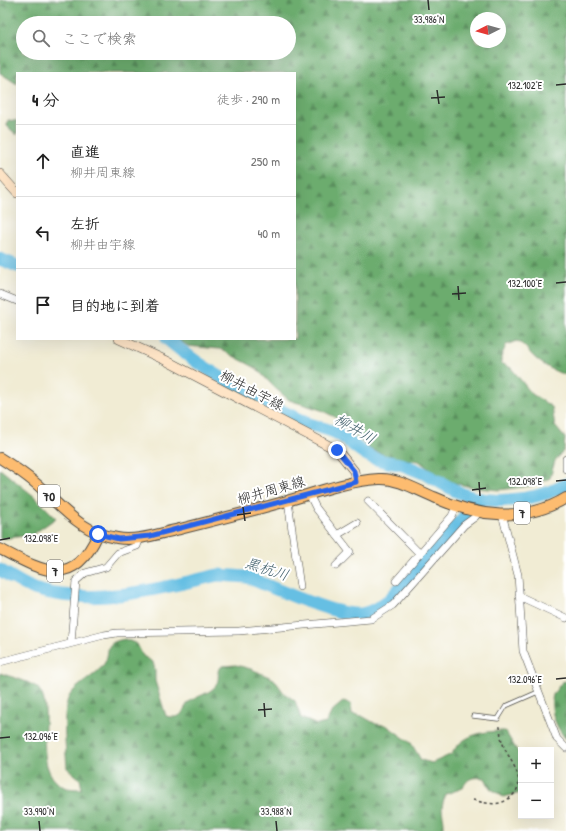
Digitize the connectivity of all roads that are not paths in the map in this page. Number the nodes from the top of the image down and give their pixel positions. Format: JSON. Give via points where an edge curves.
{"nodes":[{"id":1,"x":0,"y":174,"type":"edge"},
{"id":2,"x":16,"y":192,"type":"edge"},
{"id":3,"x":0,"y":294,"type":"edge"},
{"id":4,"x":16,"y":301,"type":"edge"},
{"id":5,"x":121,"y":340,"type":"edge"},
{"id":6,"x":0,"y":458,"type":"edge"},
{"id":7,"x":566,"y":459,"type":"edge"},
{"id":8,"x":566,"y":469,"type":"edge"},
{"id":9,"x":356,"y":482,"type":"junction"},
{"id":10,"x":309,"y":494,"type":"junction"},
{"id":11,"x":566,"y":498,"type":"edge"},
{"id":12,"x":368,"y":500,"type":"dead end"},
{"id":13,"x":288,"y":501,"type":"junction"},
{"id":14,"x":460,"y":508,"type":"junction"},
{"id":15,"x":477,"y":513,"type":"junction"},
{"id":16,"x":502,"y":514,"type":"junction"},
{"id":17,"x":357,"y":523,"type":"dead end"},
{"id":18,"x":98,"y":534,"type":"junction"},
{"id":19,"x":337,"y":535,"type":"junction"},
{"id":20,"x":140,"y":538,"type":"junction"},
{"id":21,"x":0,"y":549,"type":"edge"},
{"id":22,"x":420,"y":554,"type":"junction"},
{"id":23,"x":336,"y":566,"type":"dead end"},
{"id":24,"x":396,"y":581,"type":"dead end"},
{"id":25,"x":300,"y":587,"type":"dead end"},
{"id":26,"x":519,"y":596,"type":"junction"},
{"id":27,"x":566,"y":618,"type":"edge"},
{"id":28,"x":71,"y":643,"type":"junction"},
{"id":29,"x":0,"y":662,"type":"edge"},
{"id":30,"x":538,"y":692,"type":"junction"},
{"id":31,"x":473,"y":716,"type":"dead end"},
{"id":32,"x":566,"y":748,"type":"edge"}],
"edges":[{"from":1,"to":2,"type":"main road"},
{"from":3,"to":4,"type":"street"},
{"from":5,"to":9,"type":"main road","name":"柳井由宇線","via":[[165,360],[337,450],[354,471]]},
{"from":6,"to":18,"type":"main road","number":"70","via":[[30,478],[75,521]]},
{"from":7,"to":8,"type":"street"},
{"from":9,"to":10,"type":"main road","name":"柳井周東線","number":"7"},
{"from":9,"to":14,"type":"main road","name":"柳井周東線","number":"7","via":[[381,479],[395,482]]},
{"from":10,"to":13,"type":"main road","name":"柳井周東線","number":"7"},
{"from":10,"to":19,"type":"street","via":[[316,508]]},
{"from":11,"to":16,"type":"main road","name":"柳井周東線","number":"7","via":[[541,510]]},
{"from":12,"to":22,"type":"street"},
{"from":13,"to":20,"type":"main road","name":"柳井周東線","number":"7"},
{"from":13,"to":25,"type":"street"},
{"from":14,"to":15,"type":"main road","name":"柳井周東線","number":"7"},
{"from":14,"to":22,"type":"street"},
{"from":15,"to":16,"type":"main road","name":"柳井周東線","number":"7"},
{"from":15,"to":28,"type":"street","via":[[393,605],[371,619],[216,632],[117,633]]},
{"from":16,"to":26,"type":"street","via":[[518,575]]},
{"from":17,"to":19,"type":"street"},
{"from":18,"to":20,"type":"main road","name":"柳井周東線","number":"7","via":[[119,539]]},
{"from":18,"to":21,"type":"main road","number":"7","via":[[85,557],[68,569],[57,572],[31,565]]},
{"from":19,"to":23,"type":"street","via":[[350,552]]},
{"from":20,"to":28,"type":"street","via":[[137,546],[118,553],[106,567],[85,573],[76,581]]},
{"from":22,"to":24,"type":"street"},
{"from":26,"to":27,"type":"street"},
{"from":26,"to":30,"type":"street","via":[[523,651]]},
{"from":28,"to":29,"type":"street"},
{"from":30,"to":31,"type":"lane","via":[[506,706],[498,719]]},
{"from":30,"to":32,"type":"street","via":[[557,739]]}]}
